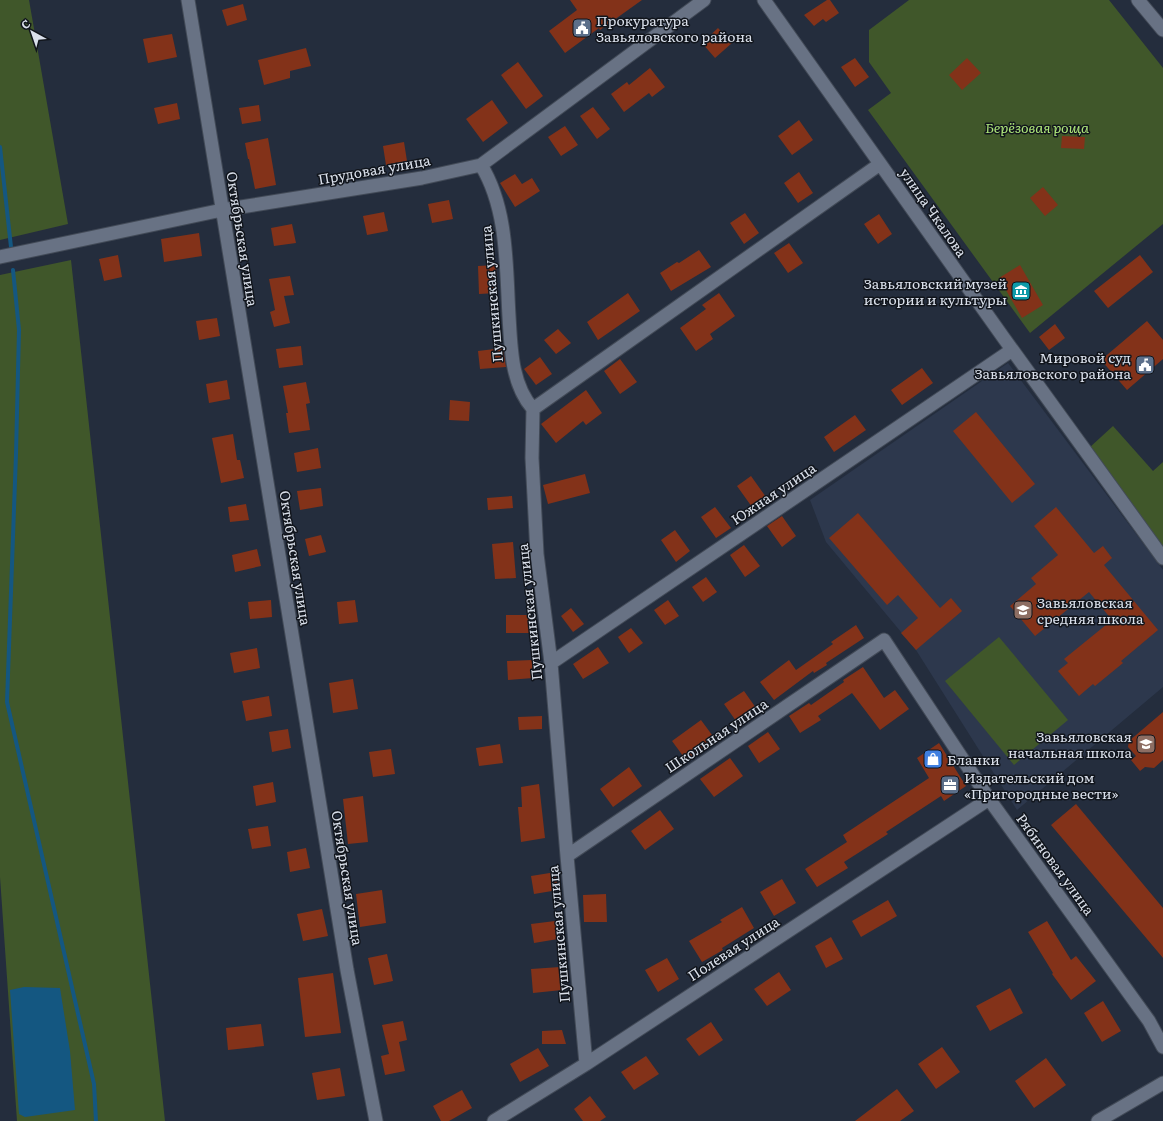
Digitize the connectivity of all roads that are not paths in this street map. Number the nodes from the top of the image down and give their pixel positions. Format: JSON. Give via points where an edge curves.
{"nodes":[{"id":1,"x":188,"y":0,"type":"edge"},
{"id":2,"x":704,"y":0,"type":"edge"},
{"id":3,"x":764,"y":0,"type":"edge"},
{"id":4,"x":1138,"y":0,"type":"edge"},
{"id":5,"x":1163,"y":30,"type":"edge"},
{"id":6,"x":880,"y":164,"type":"junction"},
{"id":7,"x":481,"y":165,"type":"junction"},
{"id":8,"x":222,"y":210,"type":"junction"},
{"id":9,"x":0,"y":257,"type":"edge"},
{"id":10,"x":1012,"y":350,"type":"junction"},
{"id":11,"x":533,"y":409,"type":"junction"},
{"id":12,"x":1163,"y":558,"type":"edge"},
{"id":13,"x":884,"y":640,"type":"joint"},
{"id":14,"x":551,"y":663,"type":"junction"},
{"id":15,"x":989,"y":799,"type":"junction"},
{"id":16,"x":567,"y":856,"type":"junction"},
{"id":17,"x":1163,"y":1047,"type":"edge"},
{"id":18,"x":586,"y":1064,"type":"junction"},
{"id":19,"x":1163,"y":1083,"type":"edge"},
{"id":20,"x":376,"y":1121,"type":"edge"},
{"id":21,"x":494,"y":1121,"type":"edge"},
{"id":22,"x":1098,"y":1121,"type":"edge"}],
"edges":[{"from":1,"to":8,"type":"street","name":"Октябрьская улица"},
{"from":2,"to":7,"type":"street","name":"Прудовая улица"},
{"from":3,"to":6,"type":"street","name":"улица Чкалова"},
{"from":4,"to":5,"type":"street"},
{"from":6,"to":10,"type":"street","name":"улица Чкалова"},
{"from":6,"to":11,"type":"street"},
{"from":7,"to":8,"type":"street","name":"Прудовая улица","via":[[422,178]]},
{"from":7,"to":11,"type":"street","name":"Пушкинская улица","via":[[498,204],[506,254],[511,353],[519,388],[525,401]]},
{"from":8,"to":9,"type":"street","name":"Прудовая улица"},
{"from":8,"to":20,"type":"street","name":"Октябрьская улица","via":[[347,970]]},
{"from":10,"to":12,"type":"street","name":"улица Чкалова"},
{"from":10,"to":14,"type":"street","name":"Южная улица"},
{"from":11,"to":14,"type":"street","name":"Пушкинская улица","via":[[532,458],[537,554]]},
{"from":13,"to":15,"type":"street","name":"Рябиновая улица"},
{"from":13,"to":16,"type":"street","name":"Школьная улица"},
{"from":14,"to":16,"type":"street","name":"Пушкинская улица"},
{"from":15,"to":17,"type":"street","name":"Рябиновая улица","via":[[1149,1021]]},
{"from":15,"to":18,"type":"street","name":"Полевая улица"},
{"from":16,"to":18,"type":"street","name":"Пушкинская улица"},
{"from":18,"to":21,"type":"street","name":"Полевая улица"},
{"from":19,"to":22,"type":"street"}]}
